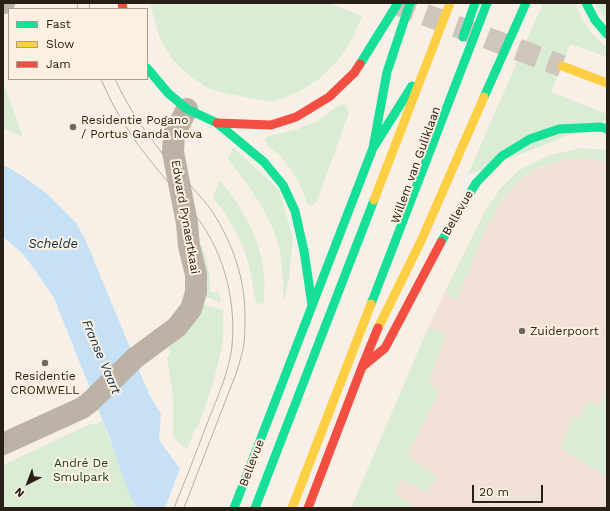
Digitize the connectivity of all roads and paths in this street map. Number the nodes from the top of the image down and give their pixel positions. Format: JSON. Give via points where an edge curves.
{"nodes":[{"id":1,"x":398,"y":3,"type":"edge"},
{"id":2,"x":410,"y":3,"type":"edge"},
{"id":3,"x":445,"y":3,"type":"edge"},
{"id":4,"x":450,"y":3,"type":"edge"},
{"id":5,"x":475,"y":3,"type":"edge"},
{"id":6,"x":488,"y":3,"type":"edge"},
{"id":7,"x":526,"y":3,"type":"edge"},
{"id":8,"x":586,"y":3,"type":"edge"},
{"id":9,"x":607,"y":34,"type":"edge"},
{"id":10,"x":459,"y":48,"type":"dead end"},
{"id":11,"x":562,"y":66,"type":"tunnel mouth"},
{"id":12,"x":148,"y":69,"type":"edge"},
{"id":13,"x":607,"y":83,"type":"edge"},
{"id":14,"x":187,"y":109,"type":"junction"},
{"id":15,"x":434,"y":115,"type":"dead end"},
{"id":16,"x":217,"y":123,"type":"junction"},
{"id":17,"x":607,"y":129,"type":"edge"},
{"id":18,"x":373,"y":148,"type":"junction"},
{"id":19,"x":312,"y":305,"type":"junction"},
{"id":20,"x":378,"y":328,"type":"junction"},
{"id":21,"x":362,"y":367,"type":"junction"},
{"id":22,"x":3,"y":444,"type":"edge"},
{"id":23,"x":234,"y":508,"type":"edge"},
{"id":24,"x":255,"y":508,"type":"edge"},
{"id":25,"x":292,"y":508,"type":"edge"},
{"id":26,"x":308,"y":508,"type":"edge"}],
"edges":[{"from":1,"to":16,"type":"main road","via":[[354,72],[329,97],[296,117],[271,125]]},
{"from":2,"to":18,"type":"main road","via":[[387,72]]},
{"from":3,"to":18,"type":"main road","via":[[416,79]]},
{"from":4,"to":24,"type":"main road","bridge":true},
{"from":5,"to":10,"type":"main road"},
{"from":6,"to":25,"type":"main road","bridge":true},
{"from":7,"to":20,"type":"main road","name":"Bellevue","via":[[424,234]]},
{"from":8,"to":9,"type":"main road"},
{"from":11,"to":13,"type":"main road"},
{"from":12,"to":14,"type":"main road","via":[[168,93]]},
{"from":14,"to":16,"type":"main road"},
{"from":14,"to":22,"type":"street","name":"Edward Pynaertkaai","via":[[174,134],[173,152],[196,274],[196,292],[190,309],[177,327],[135,358],[82,408]]},
{"from":15,"to":20,"type":"main road","name":"Willem van Guliklaan","via":[[369,293]]},
{"from":16,"to":19,"type":"main road","via":[[264,162],[283,185],[295,211]]},
{"from":17,"to":21,"type":"main road","name":"Bellevue","via":[[559,129],[530,139],[502,156],[476,183],[448,229],[385,348]]},
{"from":18,"to":19,"type":"main road"},
{"from":19,"to":23,"type":"main road","name":"Bellevue"},
{"from":20,"to":21,"type":"main road","name":"Bellevue"},
{"from":21,"to":26,"type":"main road","name":"Bellevue"}]}
